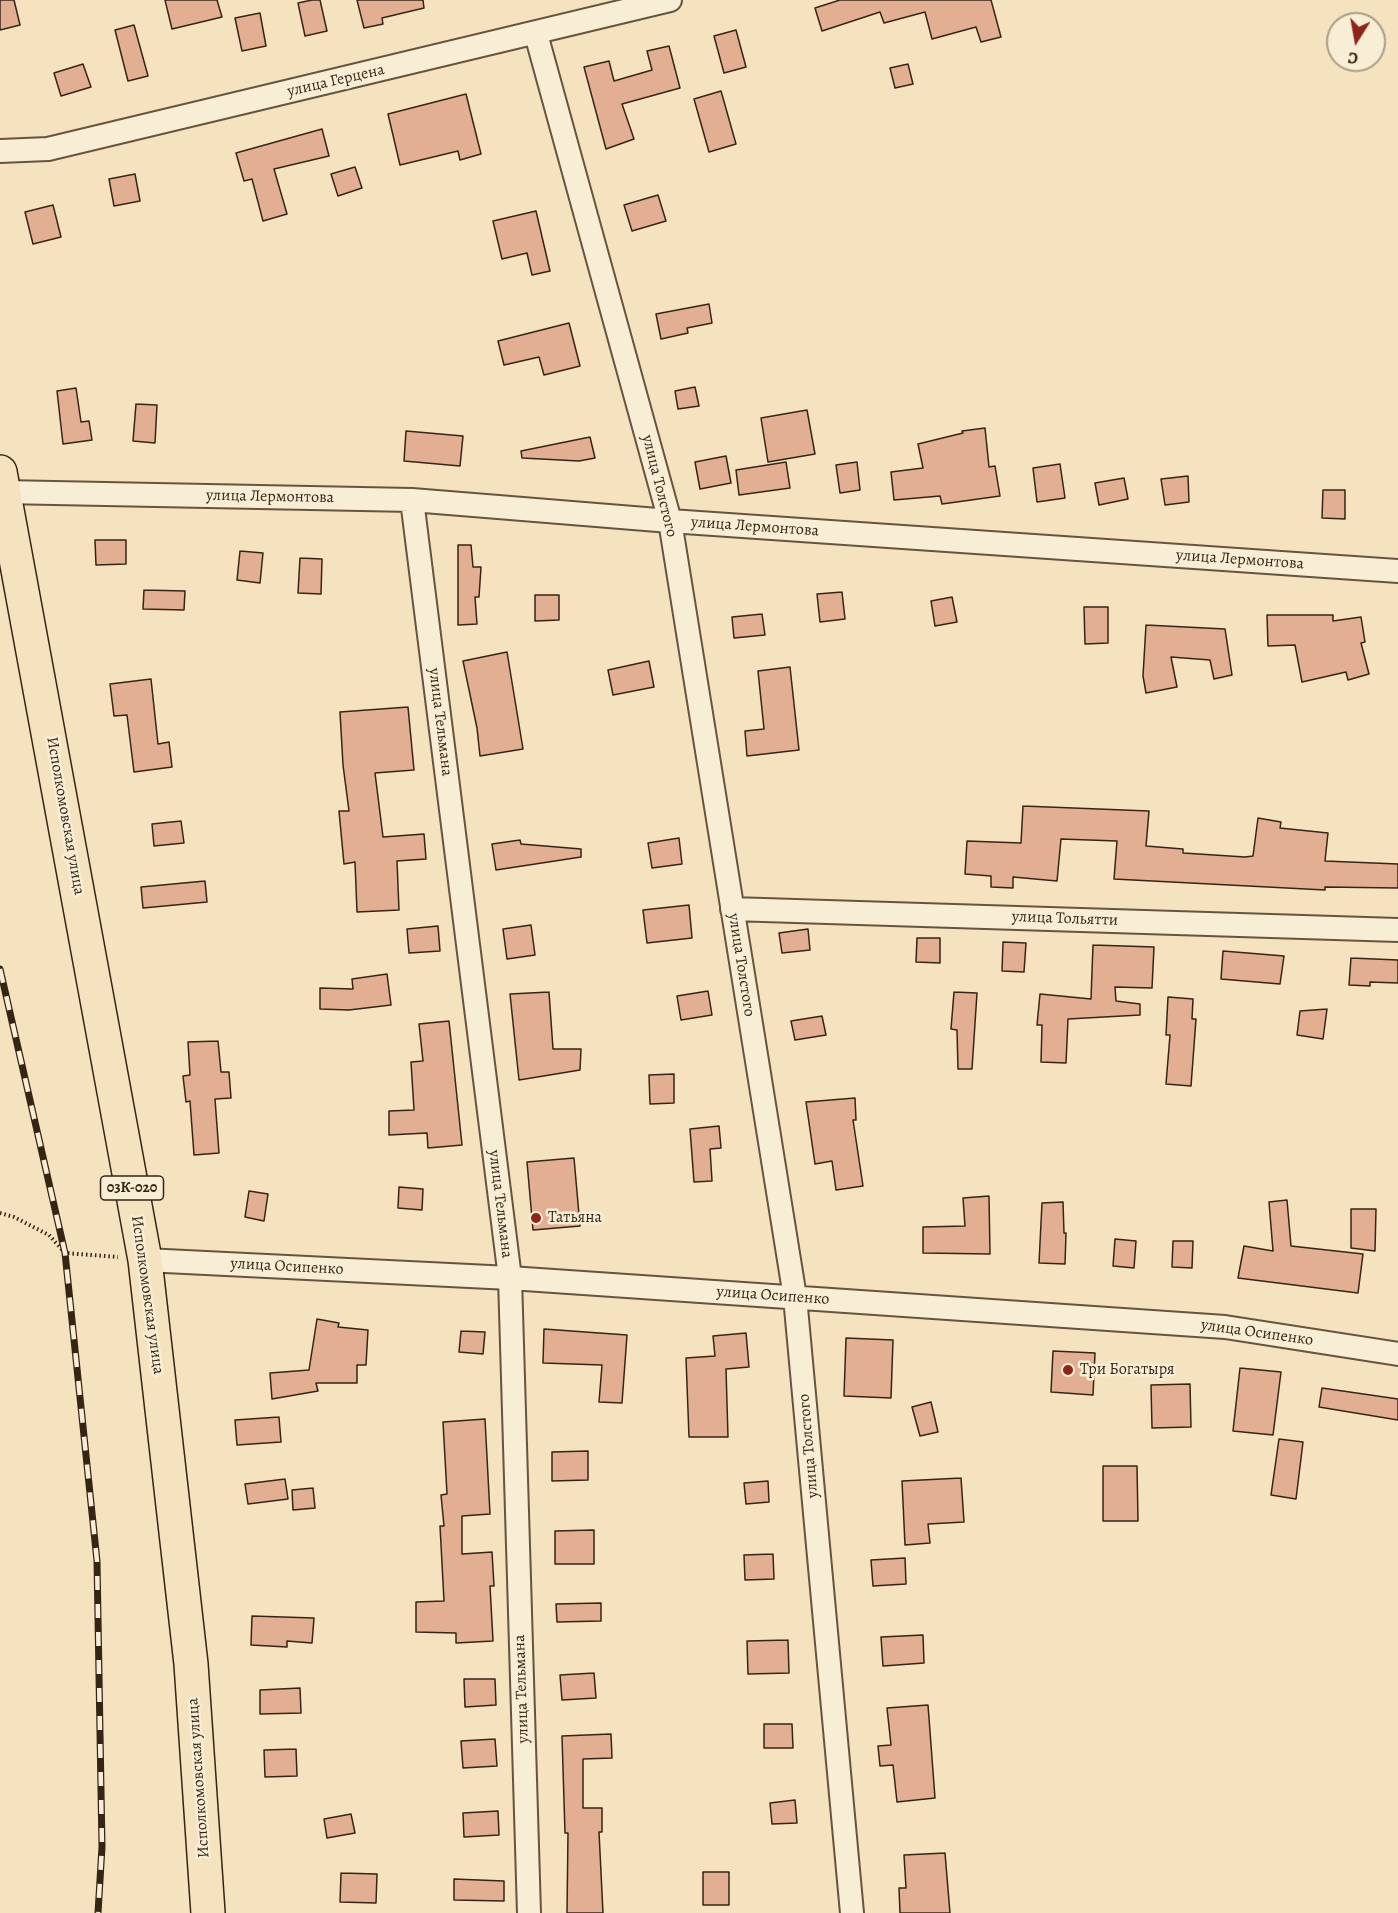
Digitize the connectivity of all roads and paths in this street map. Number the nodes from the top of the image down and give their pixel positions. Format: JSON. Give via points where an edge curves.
{"nodes":[{"id":1,"x":670,"y":0,"type":"edge"},
{"id":2,"x":536,"y":34,"type":"junction"},
{"id":3,"x":0,"y":151,"type":"edge"},
{"id":4,"x":2,"y":482,"type":"edge"},
{"id":5,"x":412,"y":500,"type":"junction"},
{"id":6,"x":669,"y":521,"type":"junction"},
{"id":7,"x":1398,"y":571,"type":"edge"},
{"id":8,"x":732,"y":909,"type":"junction"},
{"id":9,"x":1398,"y":930,"type":"edge"},
{"id":10,"x":0,"y":1213,"type":"edge"},
{"id":11,"x":145,"y":1260,"type":"junction"},
{"id":12,"x":510,"y":1278,"type":"junction"},
{"id":13,"x":795,"y":1297,"type":"junction"},
{"id":14,"x":1398,"y":1354,"type":"edge"},
{"id":15,"x":208,"y":1913,"type":"edge"},
{"id":16,"x":529,"y":1913,"type":"edge"},
{"id":17,"x":852,"y":1913,"type":"edge"}],
"edges":[{"from":1,"to":2,"type":"street","name":"улица Герцена"},
{"from":2,"to":3,"type":"street","name":"улица Герцена","via":[[48,149]]},
{"from":2,"to":6,"type":"street","name":"улица Толстого"},
{"from":4,"to":5,"type":"street","name":"улица Лермонтова"},
{"from":4,"to":11,"type":"main road","name":"Исполкомовская улица","number":"03К-020"},
{"from":5,"to":6,"type":"street","name":"улица Лермонтова"},
{"from":5,"to":12,"type":"street","name":"улица Тельмана"},
{"from":6,"to":7,"type":"street","name":"улица Лермонтова"},
{"from":6,"to":8,"type":"street","name":"улица Толстого"},
{"from":8,"to":9,"type":"street","name":"улица Тольятти"},
{"from":8,"to":13,"type":"street","name":"улица Толстого"},
{"from":10,"to":11,"type":"path","via":[[49,1235],[65,1253]]},
{"from":11,"to":12,"type":"street","name":"улица Осипенко"},
{"from":11,"to":15,"type":"main road","name":"Исполкомовская улица","number":"03К-020","via":[[191,1664]]},
{"from":12,"to":13,"type":"street","name":"улица Осипенко"},
{"from":12,"to":16,"type":"street","name":"улица Тельмана"},
{"from":13,"to":14,"type":"street","name":"улица Осипенко","via":[[1225,1327]]},
{"from":13,"to":17,"type":"street","name":"улица Толстого"}]}
